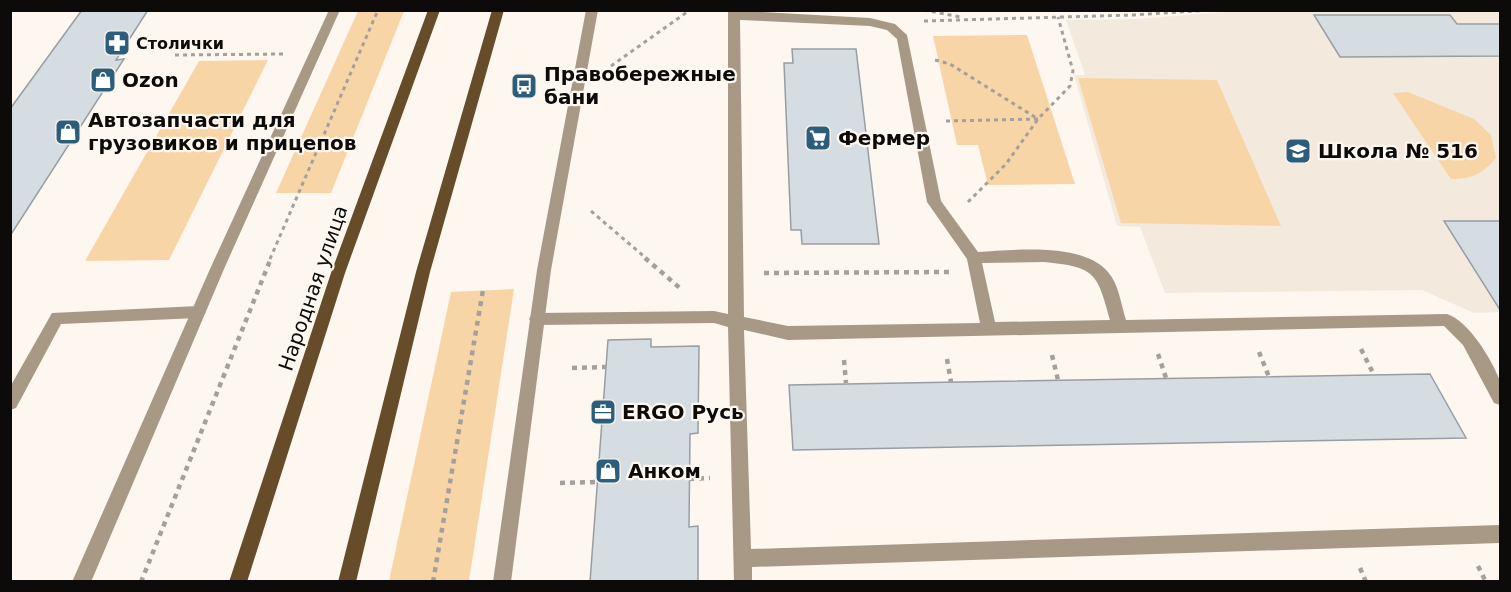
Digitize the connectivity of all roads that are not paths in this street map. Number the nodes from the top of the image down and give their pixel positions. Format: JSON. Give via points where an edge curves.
{"nodes":[{"id":1,"x":335,"y":10,"type":"edge"},
{"id":2,"x":434,"y":10,"type":"edge"},
{"id":3,"x":498,"y":10,"type":"edge"},
{"id":4,"x":592,"y":10,"type":"edge"},
{"id":5,"x":734,"y":13,"type":"edge"},
{"id":6,"x":975,"y":265,"type":"junction"},
{"id":7,"x":198,"y":312,"type":"junction"},
{"id":8,"x":537,"y":319,"type":"junction"},
{"id":9,"x":736,"y":322,"type":"junction"},
{"id":10,"x":1120,"y":326,"type":"junction"},
{"id":11,"x":989,"y":329,"type":"junction"},
{"id":12,"x":1500,"y":398,"type":"edge"},
{"id":13,"x":10,"y":403,"type":"edge"},
{"id":14,"x":1500,"y":534,"type":"edge"},
{"id":15,"x":742,"y":558,"type":"junction"},
{"id":16,"x":81,"y":582,"type":"edge"},
{"id":17,"x":238,"y":582,"type":"edge"},
{"id":18,"x":347,"y":582,"type":"edge"},
{"id":19,"x":502,"y":582,"type":"edge"},
{"id":20,"x":743,"y":582,"type":"edge"}],
"edges":[{"from":1,"to":7,"type":"street"},
{"from":2,"to":17,"type":"main road","name":"Народная улица","via":[[338,273]]},
{"from":3,"to":18,"type":"main road","via":[[423,272]]},
{"from":4,"to":8,"type":"street"},
{"from":5,"to":6,"type":"street","via":[[870,22],[891,27],[903,38],[934,202]]},
{"from":5,"to":9,"type":"street"},
{"from":6,"to":10,"type":"street","via":[[1064,256],[1091,266],[1104,277]]},
{"from":6,"to":11,"type":"street"},
{"from":7,"to":13,"type":"street","via":[[57,318]]},
{"from":7,"to":16,"type":"street"},
{"from":8,"to":9,"type":"street","via":[[714,317]]},
{"from":8,"to":19,"type":"street"},
{"from":9,"to":11,"type":"street","via":[[788,333]]},
{"from":9,"to":15,"type":"street"},
{"from":10,"to":11,"type":"street"},
{"from":10,"to":12,"type":"street","via":[[1447,320],[1469,339]]},
{"from":14,"to":15,"type":"street"},
{"from":15,"to":20,"type":"street"}]}
